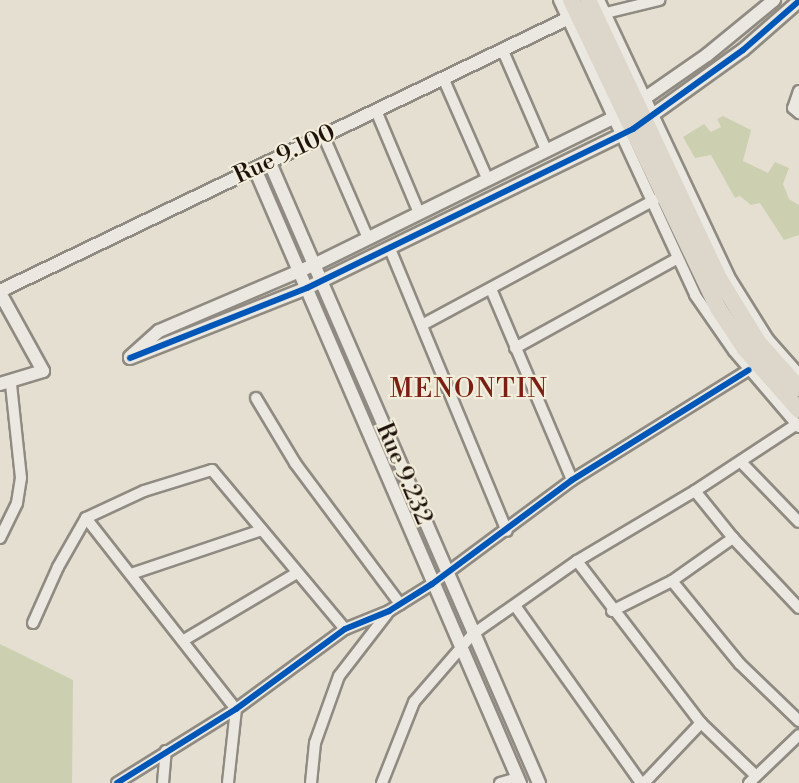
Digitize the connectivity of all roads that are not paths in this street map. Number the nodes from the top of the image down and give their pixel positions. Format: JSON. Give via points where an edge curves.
{"nodes":[{"id":1,"x":559,"y":0,"type":"edge"},
{"id":2,"x":571,"y":0,"type":"edge"},
{"id":3,"x":588,"y":0,"type":"edge"},
{"id":4,"x":599,"y":0,"type":"edge"},
{"id":5,"x":659,"y":0,"type":"edge"},
{"id":6,"x":772,"y":1,"type":"edge"},
{"id":7,"x":797,"y":6,"type":"edge"},
{"id":8,"x":606,"y":12,"type":"junction"},
{"id":9,"x":569,"y":18,"type":"junction"},
{"id":10,"x":503,"y":51,"type":"junction"},
{"id":11,"x":444,"y":80,"type":"junction"},
{"id":12,"x":799,"y":91,"type":"edge"},
{"id":13,"x":631,"y":107,"type":"junction"},
{"id":14,"x":377,"y":113,"type":"junction"},
{"id":15,"x":799,"y":113,"type":"edge"},
{"id":16,"x":639,"y":124,"type":"junction"},
{"id":17,"x":324,"y":137,"type":"junction"},
{"id":18,"x":546,"y":150,"type":"junction"},
{"id":19,"x":270,"y":163,"type":"junction"},
{"id":20,"x":255,"y":170,"type":"junction"},
{"id":21,"x":487,"y":178,"type":"junction"},
{"id":22,"x":654,"y":200,"type":"junction"},
{"id":23,"x":419,"y":213,"type":"junction"},
{"id":24,"x":368,"y":238,"type":"junction"},
{"id":25,"x":390,"y":249,"type":"junction"},
{"id":26,"x":678,"y":258,"type":"junction"},
{"id":27,"x":314,"y":265,"type":"junction"},
{"id":28,"x":299,"y":272,"type":"junction"},
{"id":29,"x":321,"y":281,"type":"junction"},
{"id":30,"x":307,"y":288,"type":"junction"},
{"id":31,"x":491,"y":289,"type":"junction"},
{"id":32,"x":0,"y":292,"type":"edge"},
{"id":33,"x":215,"y":307,"type":"junction"},
{"id":34,"x":222,"y":323,"type":"junction"},
{"id":35,"x":422,"y":326,"type":"junction"},
{"id":36,"x":515,"y":348,"type":"junction"},
{"id":37,"x":749,"y":370,"type":"junction"},
{"id":38,"x":799,"y":374,"type":"edge"},
{"id":39,"x":5,"y":384,"type":"edge"},
{"id":40,"x":799,"y":388,"type":"edge"},
{"id":41,"x":256,"y":398,"type":"dead end"},
{"id":42,"x":798,"y":420,"type":"edge"},
{"id":43,"x":741,"y":462,"type":"junction"},
{"id":44,"x":572,"y":480,"type":"junction"},
{"id":45,"x":695,"y":491,"type":"junction"},
{"id":46,"x":86,"y":518,"type":"junction"},
{"id":47,"x":799,"y":522,"type":"edge"},
{"id":48,"x":262,"y":530,"type":"junction"},
{"id":49,"x":507,"y":531,"type":"junction"},
{"id":50,"x":0,"y":538,"type":"edge"},
{"id":51,"x":733,"y":538,"type":"junction"},
{"id":52,"x":577,"y":561,"type":"junction"},
{"id":53,"x":297,"y":573,"type":"junction"},
{"id":54,"x":130,"y":574,"type":"junction"},
{"id":55,"x":446,"y":574,"type":"junction"},
{"id":56,"x":672,"y":581,"type":"junction"},
{"id":57,"x":432,"y":584,"type":"junction"},
{"id":58,"x":400,"y":604,"type":"junction"},
{"id":59,"x":516,"y":607,"type":"junction"},
{"id":60,"x":799,"y":608,"type":"edge"},
{"id":61,"x":389,"y":611,"type":"junction"},
{"id":62,"x":612,"y":611,"type":"junction"},
{"id":63,"x":33,"y":623,"type":"dead end"},
{"id":64,"x":345,"y":628,"type":"junction"},
{"id":65,"x":473,"y":634,"type":"junction"},
{"id":66,"x":184,"y":640,"type":"junction"},
{"id":67,"x":460,"y":645,"type":"junction"},
{"id":68,"x":236,"y":709,"type":"junction"},
{"id":69,"x":799,"y":722,"type":"edge"},
{"id":70,"x":701,"y":723,"type":"junction"},
{"id":71,"x":799,"y":735,"type":"edge"},
{"id":72,"x":166,"y":751,"type":"junction"},
{"id":73,"x":753,"y":779,"type":"edge"},
{"id":74,"x":519,"y":780,"type":"edge"},
{"id":75,"x":117,"y":783,"type":"edge"},
{"id":76,"x":163,"y":783,"type":"edge"},
{"id":77,"x":228,"y":783,"type":"edge"},
{"id":78,"x":311,"y":783,"type":"edge"},
{"id":79,"x":382,"y":783,"type":"edge"},
{"id":80,"x":500,"y":783,"type":"edge"},
{"id":81,"x":539,"y":783,"type":"edge"},
{"id":82,"x":643,"y":783,"type":"edge"}],
"edges":[{"from":1,"to":9,"type":"street"},
{"from":2,"to":13,"type":"highway"},
{"from":3,"to":13,"type":"highway"},
{"from":4,"to":8,"type":"street"},
{"from":5,"to":8,"type":"street"},
{"from":6,"to":13,"type":"street","via":[[707,55]]},
{"from":7,"to":16,"type":"street"},
{"from":8,"to":13,"type":"street"},
{"from":9,"to":10,"type":"street","name":"Rue 9.100"},
{"from":9,"to":13,"type":"street"},
{"from":10,"to":11,"type":"street","name":"Rue 9.100"},
{"from":10,"to":18,"type":"street"},
{"from":11,"to":14,"type":"street","name":"Rue 9.100"},
{"from":11,"to":21,"type":"street"},
{"from":12,"to":15,"type":"street","via":[[793,108]]},
{"from":13,"to":16,"type":"highway"},
{"from":13,"to":16,"type":"street"},
{"from":13,"to":18,"type":"street"},
{"from":14,"to":17,"type":"street","name":"Rue 9.100"},
{"from":14,"to":23,"type":"street"},
{"from":16,"to":22,"type":"street"},
{"from":16,"to":25,"type":"street"},
{"from":16,"to":38,"type":"street","via":[[768,339]]},
{"from":16,"to":40,"type":"highway","via":[[732,302],[758,342]]},
{"from":16,"to":42,"type":"highway","via":[[718,308]]},
{"from":17,"to":19,"type":"street","name":"Rue 9.100"},
{"from":17,"to":24,"type":"street"},
{"from":18,"to":21,"type":"street"},
{"from":19,"to":20,"type":"street","name":"Rue 9.100"},
{"from":19,"to":27,"type":"street","name":"Rue 9.232"},
{"from":20,"to":28,"type":"street","name":"Rue 9.232"},
{"from":20,"to":32,"type":"street","name":"Rue 9.100"},
{"from":21,"to":23,"type":"street"},
{"from":22,"to":26,"type":"street"},
{"from":22,"to":31,"type":"street"},
{"from":23,"to":24,"type":"street"},
{"from":24,"to":27,"type":"street"},
{"from":25,"to":29,"type":"street"},
{"from":25,"to":35,"type":"street"},
{"from":26,"to":36,"type":"street"},
{"from":26,"to":37,"type":"street","via":[[695,295]]},
{"from":27,"to":28,"type":"street"},
{"from":27,"to":29,"type":"street","name":"Rue 9.232"},
{"from":28,"to":30,"type":"street","name":"Rue 9.232"},
{"from":28,"to":33,"type":"street"},
{"from":29,"to":30,"type":"street"},
{"from":29,"to":55,"type":"street","name":"Rue 9.232"},
{"from":30,"to":34,"type":"street"},
{"from":30,"to":57,"type":"street","name":"Rue 9.232"},
{"from":31,"to":35,"type":"street"},
{"from":31,"to":36,"type":"street"},
{"from":32,"to":39,"type":"street","via":[[43,371]]},
{"from":33,"to":34,"type":"street"},
{"from":33,"to":34,"type":"street","via":[[159,331],[130,358]]},
{"from":35,"to":49,"type":"street"},
{"from":36,"to":44,"type":"street"},
{"from":37,"to":42,"type":"street"},
{"from":37,"to":44,"type":"street"},
{"from":39,"to":50,"type":"street","via":[[21,478],[17,503]]},
{"from":41,"to":58,"type":"street","via":[[295,463]]},
{"from":42,"to":43,"type":"street"},
{"from":43,"to":45,"type":"street"},
{"from":43,"to":47,"type":"street"},
{"from":44,"to":49,"type":"street"},
{"from":45,"to":51,"type":"street"},
{"from":45,"to":52,"type":"street"},
{"from":46,"to":48,"type":"street","via":[[144,491],[212,470]]},
{"from":46,"to":54,"type":"street"},
{"from":46,"to":63,"type":"street"},
{"from":48,"to":53,"type":"street"},
{"from":48,"to":54,"type":"street"},
{"from":49,"to":55,"type":"street"},
{"from":51,"to":56,"type":"street"},
{"from":51,"to":60,"type":"street"},
{"from":52,"to":59,"type":"street"},
{"from":52,"to":62,"type":"street"},
{"from":53,"to":64,"type":"street"},
{"from":53,"to":66,"type":"street"},
{"from":54,"to":66,"type":"street"},
{"from":55,"to":57,"type":"street"},
{"from":55,"to":65,"type":"street","name":"Rue 9.232"},
{"from":56,"to":62,"type":"street"},
{"from":56,"to":69,"type":"street","via":[[740,664]]},
{"from":57,"to":58,"type":"street"},
{"from":57,"to":67,"type":"street","name":"Rue 9.232"},
{"from":58,"to":61,"type":"street"},
{"from":59,"to":65,"type":"street"},
{"from":59,"to":82,"type":"street"},
{"from":61,"to":64,"type":"street"},
{"from":61,"to":78,"type":"street","via":[[339,676],[318,734]]},
{"from":62,"to":70,"type":"street"},
{"from":64,"to":68,"type":"street"},
{"from":65,"to":67,"type":"street"},
{"from":65,"to":81,"type":"street","name":"Rue 9.232"},
{"from":66,"to":68,"type":"street"},
{"from":67,"to":74,"type":"street","name":"Rue 9.232"},
{"from":67,"to":79,"type":"street","via":[[414,702]]},
{"from":68,"to":72,"type":"street"},
{"from":68,"to":77,"type":"street"},
{"from":70,"to":73,"type":"street"},
{"from":70,"to":82,"type":"street"},
{"from":71,"to":73,"type":"street"},
{"from":72,"to":75,"type":"street"},
{"from":72,"to":76,"type":"street"},
{"from":74,"to":80,"type":"street"}]}
